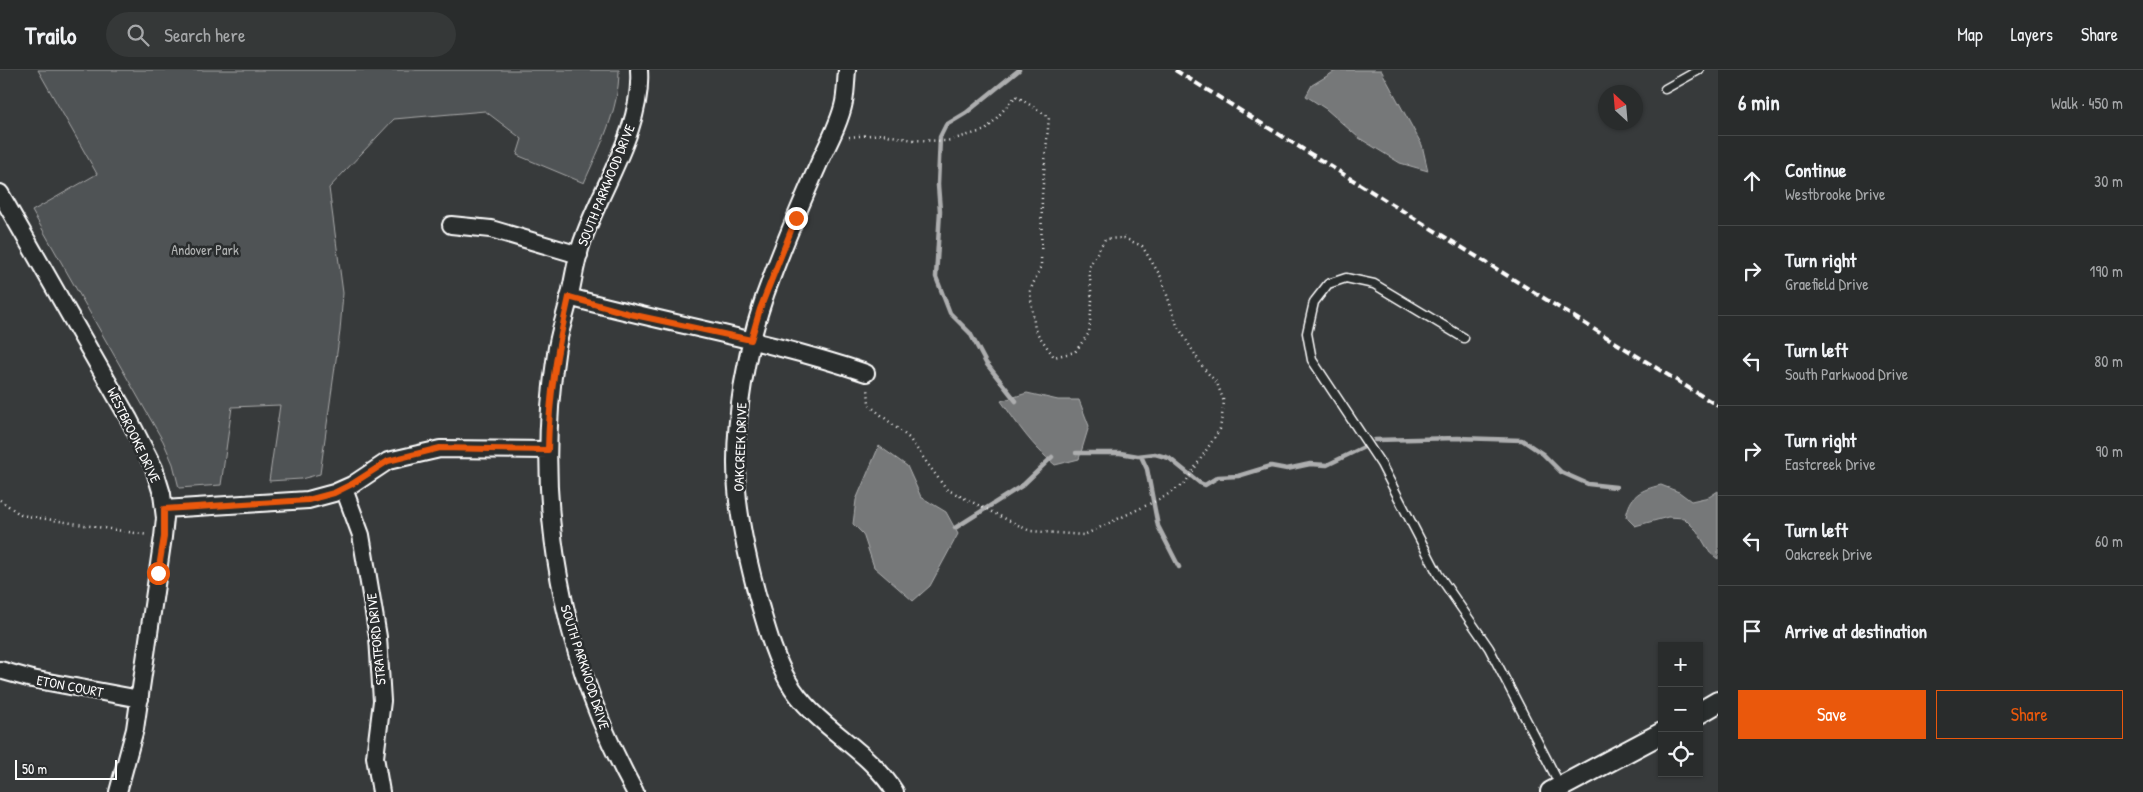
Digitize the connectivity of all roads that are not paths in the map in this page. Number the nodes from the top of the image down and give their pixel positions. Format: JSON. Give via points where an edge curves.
{"nodes":[{"id":1,"x":639,"y":70,"type":"edge"},
{"id":2,"x":847,"y":70,"type":"edge"},
{"id":3,"x":1699,"y":70,"type":"edge"},
{"id":4,"x":1665,"y":90,"type":"dead end"},
{"id":5,"x":0,"y":193,"type":"edge"},
{"id":6,"x":451,"y":225,"type":"dead end"},
{"id":7,"x":579,"y":254,"type":"junction"},
{"id":8,"x":569,"y":297,"type":"junction"},
{"id":9,"x":1464,"y":338,"type":"dead end"},
{"id":10,"x":751,"y":340,"type":"junction"},
{"id":11,"x":866,"y":373,"type":"road end"},
{"id":12,"x":548,"y":450,"type":"junction"},
{"id":13,"x":344,"y":488,"type":"junction"},
{"id":14,"x":164,"y":509,"type":"junction"},
{"id":15,"x":0,"y":670,"type":"edge"},
{"id":16,"x":140,"y":699,"type":"junction"},
{"id":17,"x":1718,"y":702,"type":"edge"},
{"id":18,"x":1703,"y":710,"type":"edge"},
{"id":19,"x":1658,"y":735,"type":"edge"},
{"id":20,"x":1556,"y":790,"type":"edge"},
{"id":21,"x":118,"y":792,"type":"edge"},
{"id":22,"x":381,"y":792,"type":"edge"},
{"id":23,"x":635,"y":792,"type":"edge"},
{"id":24,"x":895,"y":792,"type":"edge"}],
"edges":[{"from":1,"to":7,"type":"street","name":"SOUTH PARKWOOD DRIVE","via":[[638,101],[629,129]]},
{"from":2,"to":10,"type":"street","name":"OAKCREEK DRIVE","via":[[840,115],[773,272]]},
{"from":3,"to":4,"type":"lane"},
{"from":5,"to":14,"type":"street","name":"WESTBROOKE DRIVE","via":[[129,419],[154,468]]},
{"from":6,"to":7,"type":"street","via":[[491,230]]},
{"from":7,"to":8,"type":"street","name":"SOUTH PARKWOOD DRIVE"},
{"from":8,"to":10,"type":"street","via":[[630,314]]},
{"from":8,"to":12,"type":"street","name":"SOUTH PARKWOOD DRIVE","via":[[556,352]]},
{"from":9,"to":20,"type":"lane","via":[[1374,284],[1346,278],[1328,284],[1314,302],[1308,333],[1312,360],[1381,464],[1438,574],[1489,648]]},
{"from":10,"to":11,"type":"street"},
{"from":10,"to":24,"type":"street","name":"OAKCREEK DRIVE","via":[[738,433],[738,499],[751,574],[776,659],[798,696],[852,745]]},
{"from":12,"to":13,"type":"street","via":[[440,448],[388,461]]},
{"from":12,"to":23,"type":"street","name":"SOUTH PARKWOOD DRIVE","via":[[555,560],[570,629],[603,728]]},
{"from":13,"to":14,"type":"street","via":[[308,500]]},
{"from":13,"to":22,"type":"street","name":"STRATFORD DRIVE","via":[[361,535],[378,637],[382,701],[375,757]]},
{"from":14,"to":16,"type":"street","name":"WESTBROOKE DRIVE","via":[[164,537]]},
{"from":15,"to":16,"type":"street","name":"ETON COURT"},
{"from":16,"to":21,"type":"street","name":"WESTBROOKE DRIVE"},
{"from":17,"to":18,"type":"street"},
{"from":19,"to":20,"type":"street"}]}
